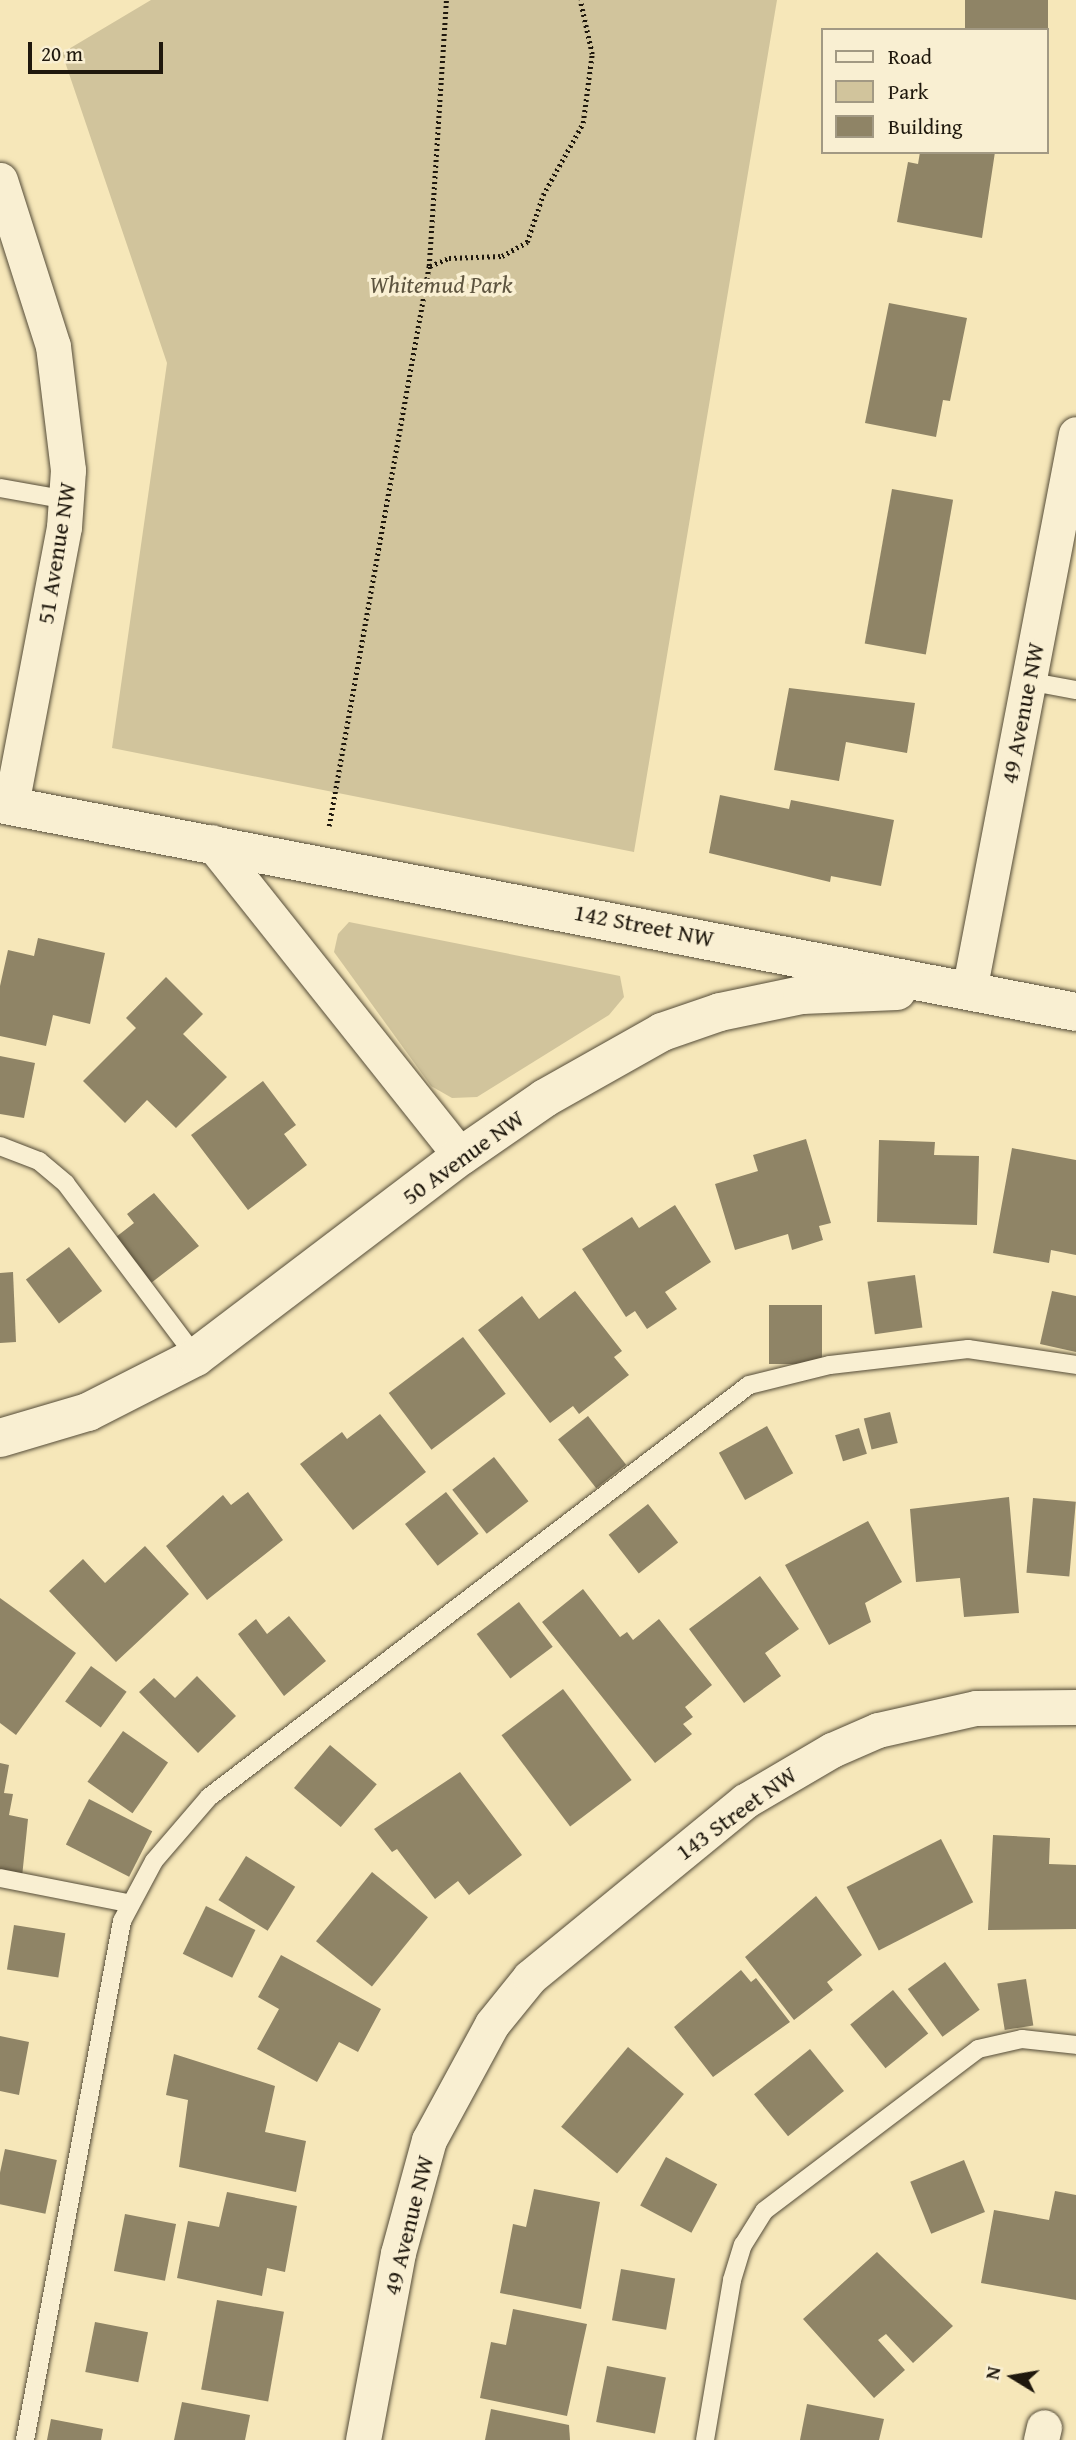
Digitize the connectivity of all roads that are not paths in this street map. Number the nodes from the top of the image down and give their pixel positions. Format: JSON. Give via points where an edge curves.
{"nodes":[{"id":1,"x":0,"y":180,"type":"edge"},
{"id":2,"x":1076,"y":434,"type":"edge"},
{"id":3,"x":0,"y":488,"type":"edge"},
{"id":4,"x":68,"y":500,"type":"junction"},
{"id":5,"x":1027,"y":681,"type":"junction"},
{"id":6,"x":1076,"y":690,"type":"edge"},
{"id":7,"x":5,"y":805,"type":"edge"},
{"id":8,"x":211,"y":842,"type":"junction"},
{"id":9,"x":969,"y":991,"type":"junction"},
{"id":10,"x":1076,"y":1012,"type":"edge"},
{"id":11,"x":0,"y":1146,"type":"edge"},
{"id":12,"x":461,"y":1156,"type":"junction"},
{"id":13,"x":196,"y":1357,"type":"junction"},
{"id":14,"x":1076,"y":1365,"type":"edge"},
{"id":15,"x":0,"y":1438,"type":"edge"},
{"id":16,"x":1076,"y":1707,"type":"edge"},
{"id":17,"x":0,"y":1878,"type":"edge"},
{"id":18,"x":128,"y":1903,"type":"junction"},
{"id":19,"x":492,"y":2024,"type":"joint"},
{"id":20,"x":1076,"y":2045,"type":"edge"},
{"id":21,"x":25,"y":2440,"type":"edge"},
{"id":22,"x":363,"y":2440,"type":"edge"},
{"id":23,"x":705,"y":2440,"type":"edge"}],
"edges":[{"from":1,"to":4,"type":"street","name":"51 Avenue NW","via":[[62,386]]},
{"from":2,"to":5,"type":"street","name":"49 Avenue NW"},
{"from":3,"to":4,"type":"lane"},
{"from":4,"to":7,"type":"street","name":"51 Avenue NW"},
{"from":5,"to":6,"type":"lane"},
{"from":5,"to":9,"type":"street","name":"49 Avenue NW"},
{"from":7,"to":8,"type":"street","name":"142 Street NW"},
{"from":8,"to":9,"type":"street","name":"142 Street NW"},
{"from":8,"to":12,"type":"street"},
{"from":9,"to":10,"type":"street","name":"142 Street NW"},
{"from":9,"to":12,"type":"street","name":"50 Avenue NW","via":[[802,995],[720,1012],[604,1062]]},
{"from":11,"to":13,"type":"lane","via":[[40,1161],[66,1184]]},
{"from":12,"to":13,"type":"street","name":"50 Avenue NW"},
{"from":13,"to":15,"type":"street","name":"50 Avenue NW","via":[[88,1412]]},
{"from":14,"to":18,"type":"lane","via":[[968,1349],[830,1365],[749,1385],[209,1797],[154,1861]]},
{"from":16,"to":19,"type":"street","name":"143 Street NW","via":[[976,1707],[928,1717],[878,1730],[788,1773],[577,1935],[530,1977]]},
{"from":17,"to":18,"type":"lane"},
{"from":18,"to":21,"type":"lane"},
{"from":19,"to":22,"type":"street","name":"49 Avenue NW","via":[[448,2098],[412,2195]]},
{"from":20,"to":23,"type":"lane","via":[[1021,2039],[978,2049],[764,2211],[743,2245],[732,2280]]}]}
